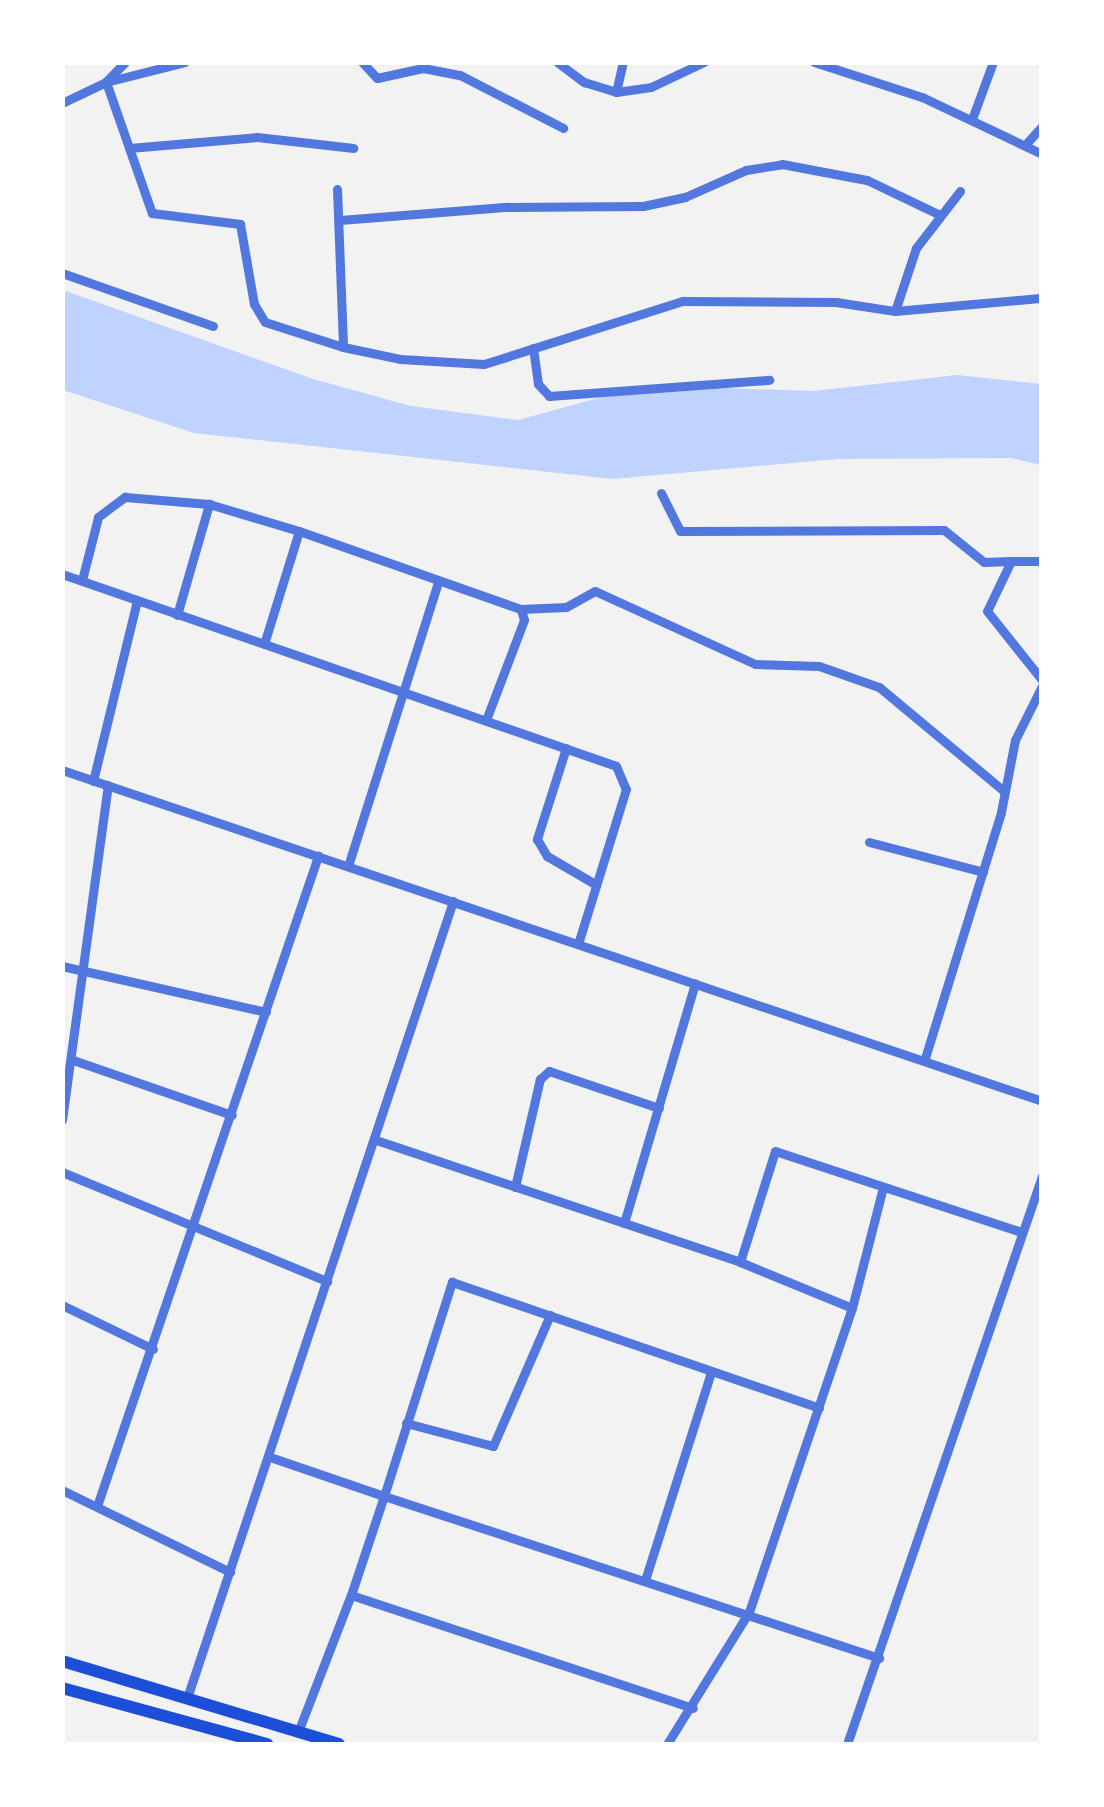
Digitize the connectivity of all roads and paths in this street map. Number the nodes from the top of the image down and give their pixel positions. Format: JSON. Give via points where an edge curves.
{"nodes":[{"id":1,"x":126,"y":62,"type":"edge"},
{"id":2,"x":185,"y":62,"type":"edge"},
{"id":3,"x":362,"y":62,"type":"edge"},
{"id":4,"x":557,"y":62,"type":"edge"},
{"id":5,"x":624,"y":62,"type":"edge"},
{"id":6,"x":704,"y":62,"type":"edge"},
{"id":7,"x":814,"y":62,"type":"edge"},
{"id":8,"x":993,"y":62,"type":"edge"},
{"id":9,"x":106,"y":82,"type":"junction"},
{"id":10,"x":616,"y":92,"type":"junction"},
{"id":11,"x":62,"y":103,"type":"edge"},
{"id":12,"x":972,"y":119,"type":"junction"},
{"id":13,"x":1042,"y":126,"type":"edge"},
{"id":14,"x":563,"y":128,"type":"dead end"},
{"id":15,"x":1025,"y":145,"type":"junction"},
{"id":16,"x":129,"y":148,"type":"junction"},
{"id":17,"x":353,"y":148,"type":"dead end"},
{"id":18,"x":1042,"y":154,"type":"edge"},
{"id":19,"x":337,"y":189,"type":"dead end"},
{"id":20,"x":960,"y":191,"type":"dead end"},
{"id":21,"x":940,"y":215,"type":"junction"},
{"id":22,"x":340,"y":220,"type":"junction"},
{"id":23,"x":62,"y":273,"type":"edge"},
{"id":24,"x":1042,"y":298,"type":"edge"},
{"id":25,"x":895,"y":311,"type":"junction"},
{"id":26,"x":213,"y":326,"type":"dead end"},
{"id":27,"x":343,"y":346,"type":"junction"},
{"id":28,"x":533,"y":348,"type":"junction"},
{"id":29,"x":769,"y":380,"type":"dead end"},
{"id":30,"x":660,"y":493,"type":"dead end"},
{"id":31,"x":209,"y":504,"type":"junction"},
{"id":32,"x":299,"y":531,"type":"junction"},
{"id":33,"x":1042,"y":561,"type":"edge"},
{"id":34,"x":1011,"y":562,"type":"junction"},
{"id":35,"x":62,"y":574,"type":"edge"},
{"id":36,"x":82,"y":580,"type":"junction"},
{"id":37,"x":438,"y":582,"type":"junction"},
{"id":38,"x":137,"y":601,"type":"junction"},
{"id":39,"x":521,"y":608,"type":"junction"},
{"id":40,"x":177,"y":615,"type":"junction"},
{"id":41,"x":264,"y":644,"type":"junction"},
{"id":42,"x":1042,"y":683,"type":"edge"},
{"id":43,"x":405,"y":693,"type":"junction"},
{"id":44,"x":486,"y":720,"type":"junction"},
{"id":45,"x":566,"y":748,"type":"junction"},
{"id":46,"x":62,"y":770,"type":"edge"},
{"id":47,"x":94,"y":780,"type":"junction"},
{"id":48,"x":108,"y":785,"type":"junction"},
{"id":49,"x":1004,"y":791,"type":"junction"},
{"id":50,"x":870,"y":842,"type":"dead end"},
{"id":51,"x":318,"y":856,"type":"junction"},
{"id":52,"x":348,"y":866,"type":"junction"},
{"id":53,"x":983,"y":872,"type":"junction"},
{"id":54,"x":595,"y":884,"type":"junction"},
{"id":55,"x":454,"y":901,"type":"junction"},
{"id":56,"x":578,"y":944,"type":"junction"},
{"id":57,"x":62,"y":966,"type":"edge"},
{"id":58,"x":84,"y":970,"type":"junction"},
{"id":59,"x":695,"y":983,"type":"junction"},
{"id":60,"x":266,"y":1012,"type":"junction"},
{"id":61,"x":925,"y":1058,"type":"junction"},
{"id":62,"x":73,"y":1060,"type":"junction"},
{"id":63,"x":1042,"y":1100,"type":"edge"},
{"id":64,"x":658,"y":1108,"type":"junction"},
{"id":65,"x":232,"y":1115,"type":"junction"},
{"id":66,"x":62,"y":1120,"type":"edge"},
{"id":67,"x":376,"y":1140,"type":"junction"},
{"id":68,"x":62,"y":1172,"type":"edge"},
{"id":69,"x":1042,"y":1176,"type":"edge"},
{"id":70,"x":515,"y":1187,"type":"junction"},
{"id":71,"x":883,"y":1187,"type":"junction"},
{"id":72,"x":197,"y":1222,"type":"junction"},
{"id":73,"x":624,"y":1223,"type":"junction"},
{"id":74,"x":1021,"y":1232,"type":"junction"},
{"id":75,"x":740,"y":1262,"type":"junction"},
{"id":76,"x":327,"y":1281,"type":"junction"},
{"id":77,"x":62,"y":1305,"type":"edge"},
{"id":78,"x":852,"y":1308,"type":"junction"},
{"id":79,"x":550,"y":1315,"type":"junction"},
{"id":80,"x":152,"y":1349,"type":"junction"},
{"id":81,"x":711,"y":1372,"type":"junction"},
{"id":82,"x":819,"y":1408,"type":"junction"},
{"id":83,"x":406,"y":1423,"type":"junction"},
{"id":84,"x":270,"y":1456,"type":"junction"},
{"id":85,"x":62,"y":1490,"type":"edge"},
{"id":86,"x":384,"y":1496,"type":"junction"},
{"id":87,"x":97,"y":1506,"type":"junction"},
{"id":88,"x":230,"y":1572,"type":"junction"},
{"id":89,"x":646,"y":1578,"type":"junction"},
{"id":90,"x":351,"y":1595,"type":"junction"},
{"id":91,"x":748,"y":1612,"type":"junction"},
{"id":92,"x":880,"y":1658,"type":"junction"},
{"id":93,"x":62,"y":1661,"type":"edge"},
{"id":94,"x":62,"y":1688,"type":"edge"},
{"id":95,"x":188,"y":1694,"type":"junction"},
{"id":96,"x":693,"y":1708,"type":"junction"},
{"id":97,"x":298,"y":1732,"type":"junction"},
{"id":98,"x":268,"y":1744,"type":"edge"},
{"id":99,"x":339,"y":1744,"type":"edge"},
{"id":100,"x":667,"y":1744,"type":"edge"},
{"id":101,"x":847,"y":1744,"type":"edge"}],
"edges":[{"from":1,"to":9,"type":"street"},
{"from":2,"to":9,"type":"street"},
{"from":3,"to":14,"type":"street","via":[[377,78],[424,68],[460,75]]},
{"from":4,"to":10,"type":"street","via":[[584,82]]},
{"from":5,"to":10,"type":"street"},
{"from":6,"to":10,"type":"street","via":[[651,88]]},
{"from":7,"to":12,"type":"street"},
{"from":8,"to":12,"type":"street"},
{"from":9,"to":11,"type":"street"},
{"from":9,"to":16,"type":"street"},
{"from":12,"to":15,"type":"street"},
{"from":13,"to":15,"type":"street"},
{"from":15,"to":18,"type":"street"},
{"from":16,"to":17,"type":"street","via":[[243,137]]},
{"from":16,"to":27,"type":"street","via":[[152,213],[240,224],[254,304],[265,322]]},
{"from":19,"to":22,"type":"street"},
{"from":20,"to":21,"type":"street"},
{"from":21,"to":22,"type":"street","via":[[868,180],[782,164],[642,206]]},
{"from":21,"to":25,"type":"street","via":[[916,248]]},
{"from":22,"to":27,"type":"street"},
{"from":23,"to":26,"type":"street"},
{"from":24,"to":25,"type":"street"},
{"from":25,"to":28,"type":"street","via":[[836,302],[683,301]]},
{"from":27,"to":28,"type":"street","via":[[464,365]]},
{"from":28,"to":29,"type":"street","via":[[538,384],[549,396]]},
{"from":30,"to":34,"type":"street","via":[[680,531],[944,530],[984,562]]},
{"from":31,"to":32,"type":"street"},
{"from":31,"to":36,"type":"street","via":[[137,495],[114,500],[98,517]]},
{"from":31,"to":40,"type":"street"},
{"from":32,"to":37,"type":"street"},
{"from":32,"to":41,"type":"street"},
{"from":33,"to":34,"type":"street"},
{"from":34,"to":42,"type":"street","via":[[988,616],[1024,652]]},
{"from":35,"to":36,"type":"street"},
{"from":36,"to":38,"type":"street"},
{"from":37,"to":39,"type":"street"},
{"from":37,"to":43,"type":"street"},
{"from":38,"to":40,"type":"street"},
{"from":38,"to":47,"type":"street"},
{"from":39,"to":44,"type":"street","via":[[524,620]]},
{"from":39,"to":49,"type":"street","via":[[566,607],[595,591],[755,664],[820,666],[879,687]]},
{"from":40,"to":41,"type":"street"},
{"from":41,"to":43,"type":"street"},
{"from":42,"to":49,"type":"street","via":[[1015,740]]},
{"from":43,"to":44,"type":"street"},
{"from":43,"to":52,"type":"street"},
{"from":44,"to":45,"type":"street"},
{"from":45,"to":54,"type":"street","via":[[537,839],[546,856]]},
{"from":45,"to":54,"type":"street","via":[[616,766],[627,780]]},
{"from":46,"to":47,"type":"street"},
{"from":47,"to":48,"type":"street"},
{"from":48,"to":51,"type":"street"},
{"from":48,"to":58,"type":"street"},
{"from":49,"to":53,"type":"street"},
{"from":50,"to":53,"type":"street"},
{"from":51,"to":52,"type":"street"},
{"from":51,"to":60,"type":"street"},
{"from":52,"to":55,"type":"street"},
{"from":53,"to":61,"type":"street"},
{"from":54,"to":56,"type":"street"},
{"from":55,"to":56,"type":"street"},
{"from":55,"to":67,"type":"street"},
{"from":56,"to":59,"type":"street"},
{"from":57,"to":58,"type":"street"},
{"from":58,"to":60,"type":"street"},
{"from":58,"to":62,"type":"street"},
{"from":59,"to":61,"type":"street"},
{"from":59,"to":64,"type":"street"},
{"from":60,"to":65,"type":"street"},
{"from":61,"to":63,"type":"street"},
{"from":62,"to":65,"type":"street"},
{"from":62,"to":66,"type":"street"},
{"from":64,"to":70,"type":"street","via":[[556,1070],[544,1074]]},
{"from":64,"to":73,"type":"street"},
{"from":65,"to":72,"type":"street"},
{"from":67,"to":70,"type":"street"},
{"from":67,"to":76,"type":"street"},
{"from":68,"to":72,"type":"street"},
{"from":69,"to":74,"type":"street"},
{"from":70,"to":73,"type":"street"},
{"from":71,"to":74,"type":"street"},
{"from":71,"to":75,"type":"street","via":[[775,1150]]},
{"from":71,"to":78,"type":"street"},
{"from":72,"to":76,"type":"street"},
{"from":72,"to":80,"type":"street"},
{"from":73,"to":75,"type":"street"},
{"from":74,"to":92,"type":"street"},
{"from":75,"to":78,"type":"street"},
{"from":76,"to":84,"type":"street"},
{"from":77,"to":80,"type":"street"},
{"from":78,"to":82,"type":"street"},
{"from":79,"to":81,"type":"street"},
{"from":79,"to":83,"type":"street","via":[[493,1446]]},
{"from":79,"to":83,"type":"street","via":[[460,1282],[446,1286]]},
{"from":80,"to":87,"type":"street"},
{"from":81,"to":82,"type":"street"},
{"from":81,"to":89,"type":"street"},
{"from":82,"to":91,"type":"street"},
{"from":83,"to":86,"type":"street"},
{"from":84,"to":86,"type":"street"},
{"from":84,"to":88,"type":"street"},
{"from":85,"to":87,"type":"street"},
{"from":86,"to":89,"type":"street"},
{"from":86,"to":90,"type":"street"},
{"from":87,"to":88,"type":"street"},
{"from":88,"to":95,"type":"street"},
{"from":89,"to":91,"type":"street"},
{"from":90,"to":96,"type":"street"},
{"from":90,"to":97,"type":"street"},
{"from":91,"to":92,"type":"street"},
{"from":91,"to":96,"type":"street"},
{"from":92,"to":101,"type":"street"},
{"from":93,"to":95,"type":"main road"},
{"from":94,"to":98,"type":"main road"},
{"from":95,"to":97,"type":"main road"},
{"from":96,"to":100,"type":"street"},
{"from":97,"to":99,"type":"main road"}]}
